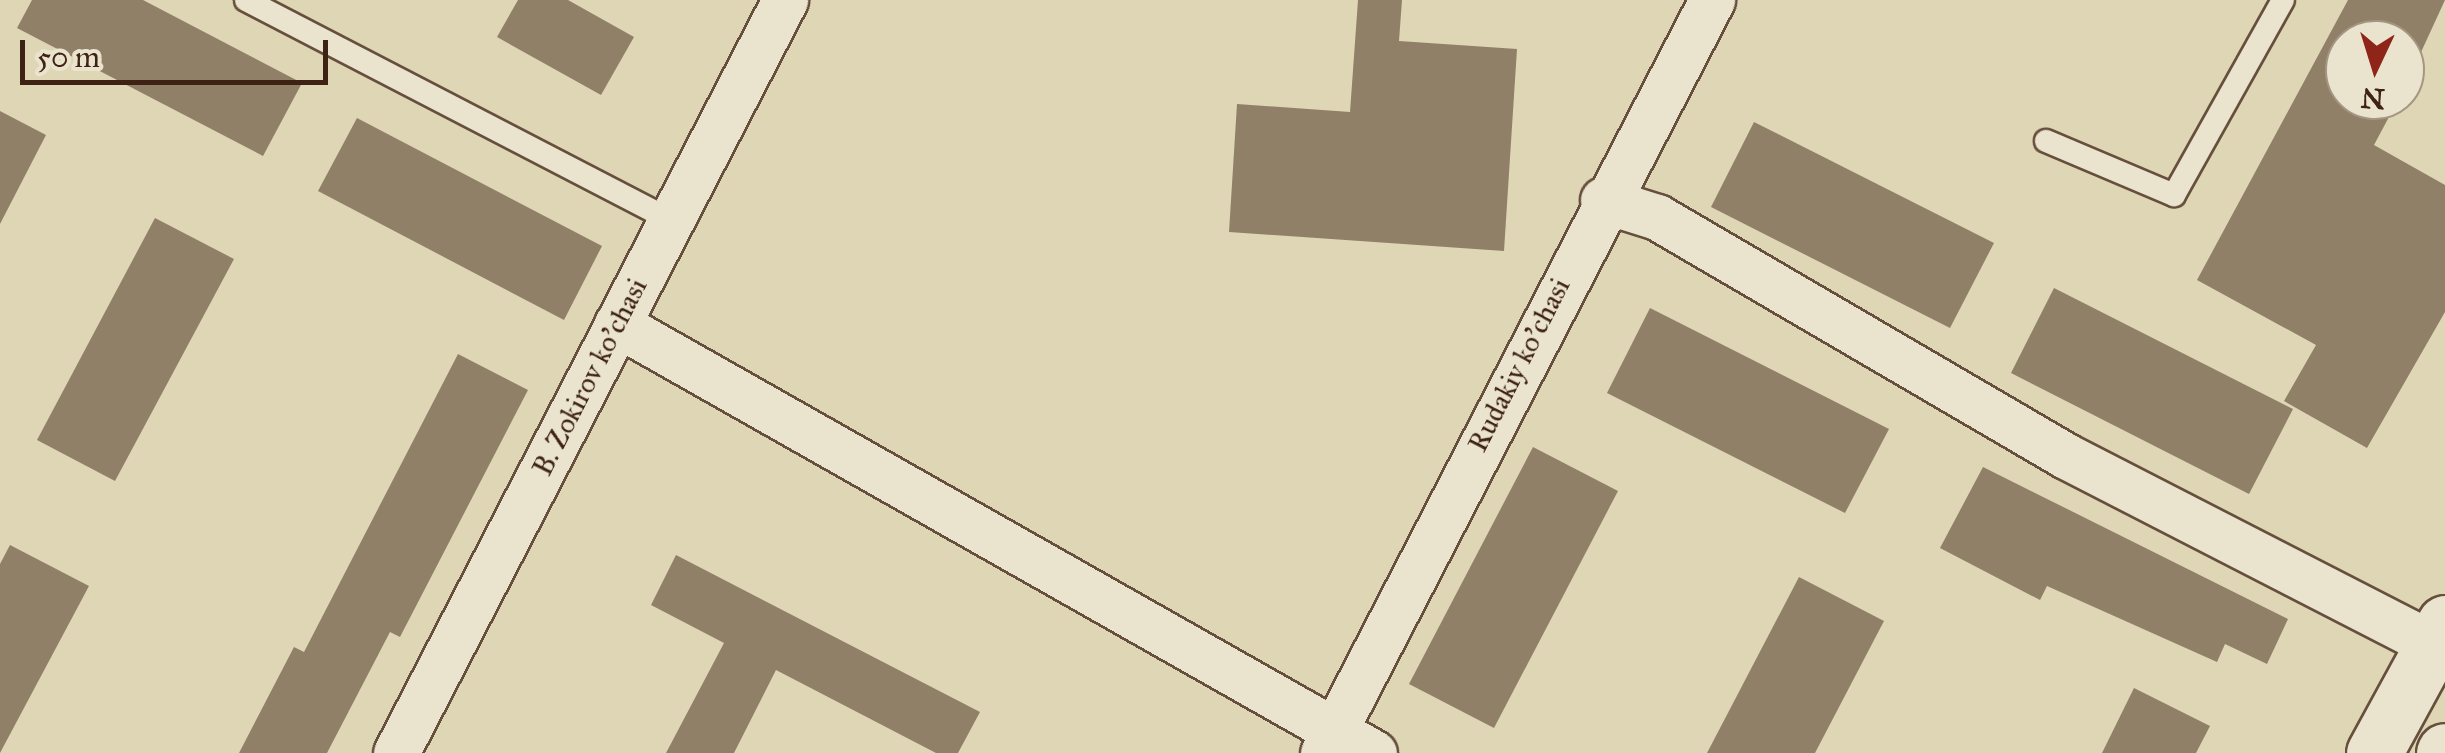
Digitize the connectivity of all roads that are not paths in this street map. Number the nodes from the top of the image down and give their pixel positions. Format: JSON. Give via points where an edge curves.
{"nodes":[{"id":1,"x":246,"y":0,"type":"edge"},
{"id":2,"x":785,"y":0,"type":"edge"},
{"id":3,"x":1712,"y":0,"type":"edge"},
{"id":4,"x":2283,"y":0,"type":"edge"},
{"id":5,"x":2046,"y":141,"type":"dead end"},
{"id":6,"x":1603,"y":200,"type":"junction"},
{"id":7,"x":672,"y":220,"type":"junction"},
{"id":8,"x":617,"y":324,"type":"junction"},
{"id":9,"x":2439,"y":634,"type":"edge"},
{"id":10,"x":1327,"y":742,"type":"edge"},
{"id":11,"x":396,"y":753,"type":"edge"},
{"id":12,"x":1374,"y":753,"type":"edge"},
{"id":13,"x":2374,"y":753,"type":"edge"}],
"edges":[{"from":1,"to":7,"type":"lane"},
{"from":2,"to":7,"type":"street","name":"B. Zokirov ko'chasi"},
{"from":3,"to":6,"type":"street","name":"Rudakiy ko'chasi"},
{"from":4,"to":5,"type":"lane","via":[[2174,195]]},
{"from":6,"to":9,"type":"street","via":[[1656,217],[2066,456]]},
{"from":6,"to":10,"type":"street","name":"Rudakiy ko'chasi"},
{"from":7,"to":8,"type":"street","name":"B. Zokirov ko'chasi"},
{"from":8,"to":10,"type":"street"},
{"from":8,"to":11,"type":"street","name":"B. Zokirov ko'chasi"},
{"from":9,"to":13,"type":"main road"},
{"from":10,"to":12,"type":"street"}]}
